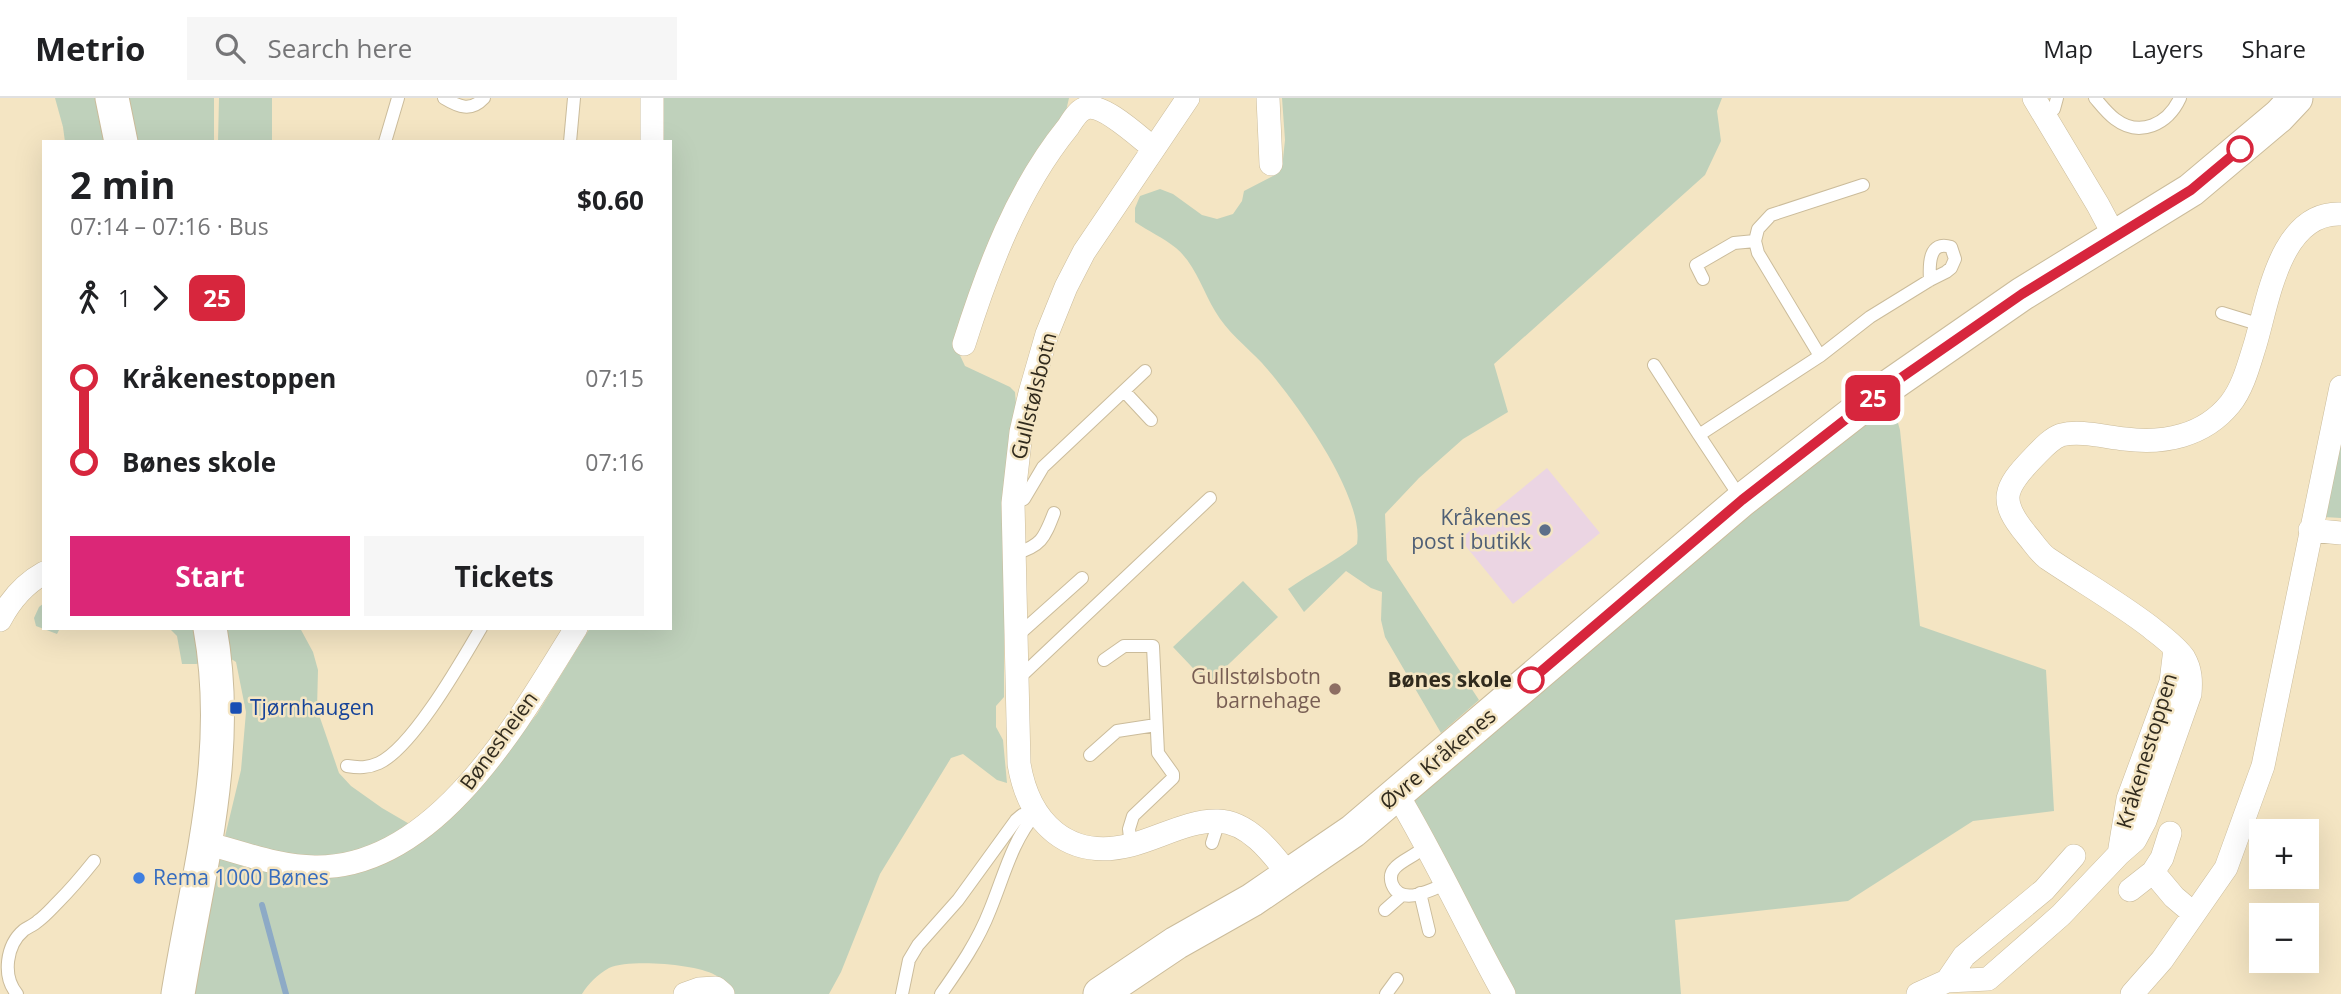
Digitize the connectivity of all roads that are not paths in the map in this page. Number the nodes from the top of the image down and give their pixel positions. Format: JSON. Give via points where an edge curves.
{"nodes":[{"id":1,"x":112,"y":98,"type":"edge"},
{"id":2,"x":398,"y":98,"type":"edge"},
{"id":3,"x":444,"y":98,"type":"edge"},
{"id":4,"x":484,"y":98,"type":"edge"},
{"id":5,"x":574,"y":98,"type":"edge"},
{"id":6,"x":652,"y":98,"type":"edge"},
{"id":7,"x":1188,"y":98,"type":"edge"},
{"id":8,"x":1268,"y":98,"type":"edge"},
{"id":9,"x":2095,"y":98,"type":"edge"},
{"id":10,"x":2179,"y":98,"type":"edge"},
{"id":11,"x":2297,"y":98,"type":"edge"},
{"id":12,"x":2045,"y":104,"type":"edge"},
{"id":13,"x":121,"y":140,"type":"edge"},
{"id":14,"x":385,"y":140,"type":"edge"},
{"id":15,"x":570,"y":140,"type":"edge"},
{"id":16,"x":652,"y":140,"type":"edge"},
{"id":17,"x":1153,"y":148,"type":"junction"},
{"id":18,"x":1271,"y":164,"type":"dead end"},
{"id":19,"x":1863,"y":185,"type":"dead end"},
{"id":20,"x":2341,"y":214,"type":"edge"},
{"id":21,"x":2115,"y":237,"type":"junction"},
{"id":22,"x":1755,"y":240,"type":"junction"},
{"id":23,"x":1703,"y":279,"type":"dead end"},
{"id":24,"x":1930,"y":280,"type":"dead end"},
{"id":25,"x":2222,"y":313,"type":"dead end"},
{"id":26,"x":2261,"y":325,"type":"junction"},
{"id":27,"x":964,"y":344,"type":"dead end"},
{"id":28,"x":1820,"y":356,"type":"junction"},
{"id":29,"x":1654,"y":365,"type":"dead end"},
{"id":30,"x":1145,"y":371,"type":"dead end"},
{"id":31,"x":2341,"y":387,"type":"edge"},
{"id":32,"x":1124,"y":391,"type":"junction"},
{"id":33,"x":1151,"y":419,"type":"dead end"},
{"id":34,"x":1699,"y":435,"type":"junction"},
{"id":35,"x":1210,"y":498,"type":"dead end"},
{"id":36,"x":1742,"y":500,"type":"junction"},
{"id":37,"x":1013,"y":503,"type":"junction"},
{"id":38,"x":1054,"y":513,"type":"dead end"},
{"id":39,"x":2310,"y":530,"type":"junction"},
{"id":40,"x":2341,"y":533,"type":"edge"},
{"id":41,"x":1014,"y":554,"type":"junction"},
{"id":42,"x":42,"y":574,"type":"edge"},
{"id":43,"x":1082,"y":578,"type":"dead end"},
{"id":44,"x":0,"y":620,"type":"edge"},
{"id":45,"x":210,"y":630,"type":"edge"},
{"id":46,"x":480,"y":630,"type":"edge"},
{"id":47,"x":575,"y":630,"type":"edge"},
{"id":48,"x":1017,"y":636,"type":"junction"},
{"id":49,"x":1104,"y":660,"type":"dead end"},
{"id":50,"x":1017,"y":680,"type":"junction"},
{"id":51,"x":1156,"y":725,"type":"junction"},
{"id":52,"x":1090,"y":755,"type":"dead end"},
{"id":53,"x":347,"y":766,"type":"dead end"},
{"id":54,"x":1397,"y":794,"type":"junction"},
{"id":55,"x":1035,"y":813,"type":"junction"},
{"id":56,"x":2170,"y":833,"type":"dead end"},
{"id":57,"x":1424,"y":841,"type":"junction"},
{"id":58,"x":205,"y":843,"type":"junction"},
{"id":59,"x":1131,"y":846,"type":"junction"},
{"id":60,"x":2074,"y":856,"type":"dead end"},
{"id":61,"x":94,"y":861,"type":"dead end"},
{"id":62,"x":2153,"y":872,"type":"junction"},
{"id":63,"x":1289,"y":875,"type":"junction"},
{"id":64,"x":1447,"y":883,"type":"junction"},
{"id":65,"x":2130,"y":890,"type":"dead end"},
{"id":66,"x":1420,"y":893,"type":"junction"},
{"id":67,"x":1402,"y":895,"type":"junction"},
{"id":68,"x":1385,"y":910,"type":"dead end"},
{"id":69,"x":2194,"y":914,"type":"junction"},
{"id":70,"x":1429,"y":930,"type":"dead end"},
{"id":71,"x":1398,"y":979,"type":"dead end"},
{"id":72,"x":1947,"y":981,"type":"junction"},
{"id":73,"x":17,"y":994,"type":"edge"},
{"id":74,"x":178,"y":994,"type":"edge"},
{"id":75,"x":685,"y":994,"type":"edge"},
{"id":76,"x":723,"y":994,"type":"edge"},
{"id":77,"x":902,"y":994,"type":"edge"},
{"id":78,"x":941,"y":994,"type":"edge"},
{"id":79,"x":1100,"y":994,"type":"edge"},
{"id":80,"x":1386,"y":994,"type":"edge"},
{"id":81,"x":1504,"y":994,"type":"edge"},
{"id":82,"x":1918,"y":994,"type":"edge"},
{"id":83,"x":2132,"y":994,"type":"edge"}],
"edges":[{"from":1,"to":13,"type":"main road"},
{"from":2,"to":14,"type":"lane"},
{"from":3,"to":4,"type":"lane","via":[[467,108]]},
{"from":5,"to":15,"type":"lane"},
{"from":6,"to":16,"type":"street"},
{"from":7,"to":17,"type":"street","name":"Gullstølsbotn"},
{"from":8,"to":18,"type":"street"},
{"from":9,"to":10,"type":"lane","via":[[2114,119],[2140,128],[2166,119]]},
{"from":11,"to":21,"type":"main road","name":"Øvre Kråkenes","via":[[2191,190]]},
{"from":12,"to":21,"type":"street"},
{"from":17,"to":27,"type":"street","via":[[1095,107],[1081,110],[1031,180],[987,275]]},
{"from":17,"to":37,"type":"street","name":"Gullstølsbotn","via":[[1084,252],[1047,334],[1021,432]]},
{"from":19,"to":22,"type":"lane","via":[[1771,215]]},
{"from":20,"to":26,"type":"street","name":"Kråkenestoppen","via":[[2311,222],[2290,242],[2277,267]]},
{"from":21,"to":36,"type":"main road","name":"Øvre Kråkenes","via":[[2022,294],[1882,391]]},
{"from":22,"to":23,"type":"lane","via":[[1734,243],[1696,265]]},
{"from":22,"to":28,"type":"lane","via":[[1758,253]]},
{"from":24,"to":28,"type":"lane","via":[[1870,317]]},
{"from":25,"to":26,"type":"lane"},
{"from":26,"to":72,"type":"street","name":"Kråkenestoppen","via":[[2231,403],[2207,425],[2164,445],[2061,435],[2046,444],[2008,491],[2011,517],[2043,555],[2114,600],[2175,649],[2192,678],[2135,840],[2061,915],[1988,979]]},
{"from":28,"to":34,"type":"lane"},
{"from":29,"to":34,"type":"lane"},
{"from":30,"to":32,"type":"lane","name":"Gullstølsbotn"},
{"from":31,"to":39,"type":"street"},
{"from":32,"to":33,"type":"lane"},
{"from":32,"to":37,"type":"lane","name":"Gullstølsbotn","via":[[1043,467],[1024,499]]},
{"from":34,"to":36,"type":"lane"},
{"from":35,"to":50,"type":"lane"},
{"from":36,"to":54,"type":"main road","name":"Øvre Kråkenes"},
{"from":37,"to":41,"type":"street","name":"Gullstølsbotn"},
{"from":38,"to":41,"type":"lane","via":[[1046,534],[1032,549]]},
{"from":39,"to":40,"type":"street"},
{"from":39,"to":69,"type":"street","via":[[2263,766],[2227,868]]},
{"from":41,"to":48,"type":"street","name":"Gullstølsbotn"},
{"from":42,"to":44,"type":"street","via":[[19,591]]},
{"from":43,"to":48,"type":"lane"},
{"from":45,"to":58,"type":"main road","via":[[219,728]]},
{"from":46,"to":53,"type":"lane","via":[[430,710],[393,754],[367,768]]},
{"from":47,"to":58,"type":"street","name":"Bønesheien","via":[[489,762],[442,812],[387,849],[360,862],[314,867]]},
{"from":48,"to":50,"type":"street","name":"Gullstølsbotn"},
{"from":49,"to":51,"type":"lane","via":[[1124,646],[1153,646]]},
{"from":50,"to":55,"type":"street","name":"Gullstølsbotn","via":[[1019,764]]},
{"from":51,"to":52,"type":"lane","via":[[1117,731]]},
{"from":51,"to":59,"type":"lane","via":[[1158,753],[1173,778],[1133,816]]},
{"from":54,"to":57,"type":"street"},
{"from":54,"to":63,"type":"main road","name":"Øvre Kråkenes"},
{"from":55,"to":59,"type":"street","name":"Gullstølsbotn","via":[[1070,842],[1108,850]]},
{"from":55,"to":77,"type":"lane","via":[[1016,820],[958,900],[923,939],[909,960]]},
{"from":55,"to":78,"type":"lane","via":[[1014,846],[976,942]]},
{"from":56,"to":62,"type":"street"},
{"from":57,"to":64,"type":"street"},
{"from":57,"to":67,"type":"lane","via":[[1423,848],[1392,872],[1393,886]]},
{"from":58,"to":74,"type":"main road"},
{"from":59,"to":63,"type":"street","name":"Gullstølsbotn","via":[[1198,823],[1216,832],[1235,824],[1265,846]]},
{"from":60,"to":72,"type":"street","name":"Kråkenestoppen","via":[[2044,890],[1964,956]]},
{"from":61,"to":73,"type":"lane","via":[[14,943],[7,971]]},
{"from":62,"to":65,"type":"street"},
{"from":62,"to":69,"type":"street"},
{"from":63,"to":79,"type":"main road","name":"Øvre Kråkenes"},
{"from":64,"to":66,"type":"lane"},
{"from":64,"to":81,"type":"street"},
{"from":66,"to":67,"type":"lane"},
{"from":66,"to":70,"type":"lane"},
{"from":67,"to":68,"type":"lane"},
{"from":69,"to":83,"type":"street"},
{"from":71,"to":80,"type":"lane"},
{"from":72,"to":82,"type":"street","name":"Kråkenestoppen"},
{"from":75,"to":76,"type":"street","via":[[716,988]]}]}
